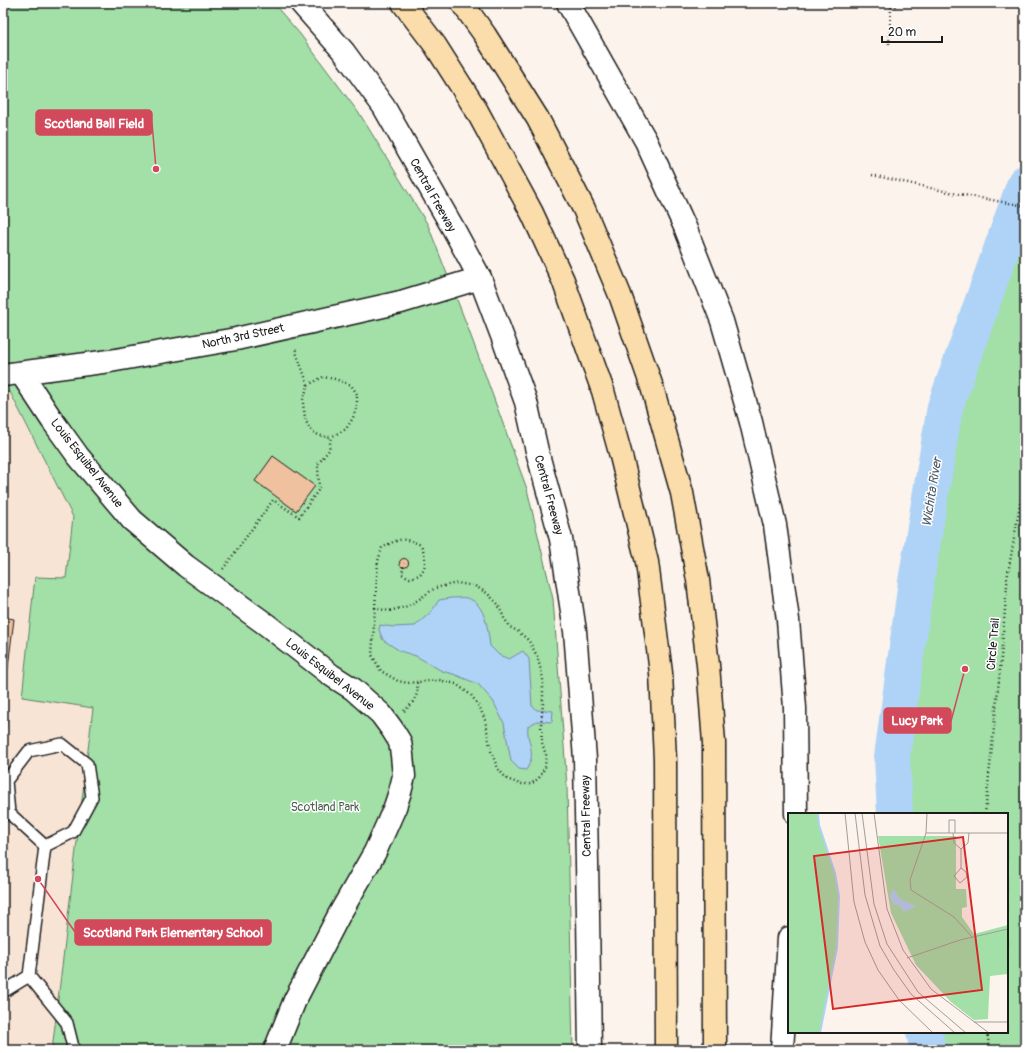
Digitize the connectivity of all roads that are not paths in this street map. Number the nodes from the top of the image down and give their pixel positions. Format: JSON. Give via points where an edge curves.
{"nodes":[{"id":1,"x":301,"y":3,"type":"edge"},
{"id":2,"x":403,"y":3,"type":"edge"},
{"id":3,"x":462,"y":3,"type":"edge"},
{"id":4,"x":568,"y":3,"type":"edge"},
{"id":5,"x":480,"y":278,"type":"junction"},
{"id":6,"x":12,"y":374,"type":"edge"},
{"id":7,"x":796,"y":813,"type":"edge"},
{"id":8,"x":45,"y":846,"type":"junction"},
{"id":9,"x":788,"y":954,"type":"edge"},
{"id":10,"x":29,"y":976,"type":"junction"},
{"id":11,"x":3,"y":992,"type":"edge"},
{"id":12,"x":72,"y":1050,"type":"edge"},
{"id":13,"x":275,"y":1050,"type":"edge"},
{"id":14,"x":590,"y":1050,"type":"edge"},
{"id":15,"x":666,"y":1050,"type":"edge"},
{"id":16,"x":715,"y":1050,"type":"edge"},
{"id":17,"x":782,"y":1050,"type":"edge"}],
"edges":[{"from":1,"to":5,"type":"main road","name":"Central Freeway","via":[[344,52],[384,107]]},
{"from":2,"to":15,"type":"highway","via":[[435,45],[477,111],[532,213],[563,280],[603,391],[621,456],[647,562],[661,673],[665,760]]},
{"from":3,"to":16,"type":"highway","via":[[485,34],[538,119],[584,209],[620,295],[652,387],[682,493],[698,580],[714,743]]},
{"from":4,"to":7,"type":"main road","via":[[646,141],[686,227],[722,321],[749,414],[774,525],[788,620],[795,708]]},
{"from":5,"to":6,"type":"main road","name":"North 3rd Street","via":[[401,302],[236,339]]},
{"from":5,"to":14,"type":"main road","name":"Central Freeway","via":[[526,402],[561,539],[575,631],[585,759]]},
{"from":6,"to":13,"type":"main road","name":"Louis Esquibel Avenue","via":[[132,520],[186,566],[353,689],[381,714],[400,742],[404,776],[396,807],[375,852],[295,1000]]},
{"from":8,"to":8,"type":"lane","via":[[73,832],[92,797],[87,764],[62,744],[29,751],[6,781],[9,813]]},
{"from":8,"to":10,"type":"lane"},
{"from":9,"to":17,"type":"main road"},
{"from":10,"to":11,"type":"lane"},
{"from":10,"to":12,"type":"lane","via":[[67,1023]]}]}
